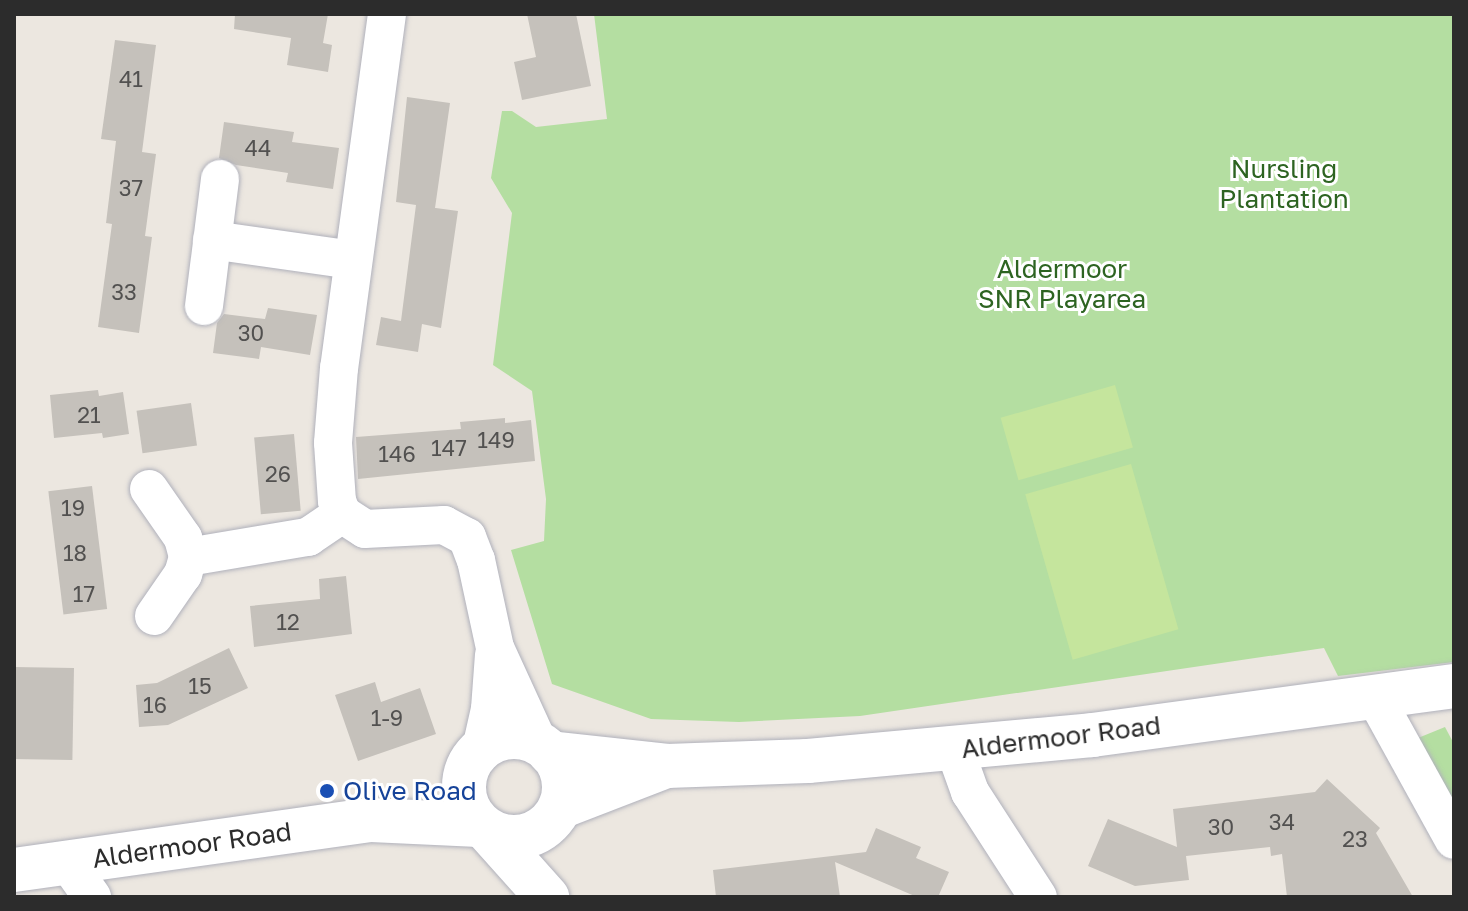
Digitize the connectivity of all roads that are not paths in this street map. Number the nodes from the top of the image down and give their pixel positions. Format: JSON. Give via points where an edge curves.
{"nodes":[{"id":1,"x":387,"y":14,"type":"edge"},
{"id":2,"x":220,"y":179,"type":"dead end"},
{"id":3,"x":212,"y":240,"type":"junction"},
{"id":4,"x":353,"y":260,"type":"junction"},
{"id":5,"x":204,"y":306,"type":"dead end"},
{"id":6,"x":149,"y":489,"type":"dead end"},
{"id":7,"x":342,"y":514,"type":"junction"},
{"id":8,"x":188,"y":557,"type":"junction"},
{"id":9,"x":154,"y":616,"type":"dead end"},
{"id":10,"x":495,"y":648,"type":"junction"},
{"id":11,"x":1454,"y":686,"type":"edge"},
{"id":12,"x":1375,"y":697,"type":"junction"},
{"id":13,"x":544,"y":748,"type":"junction"},
{"id":14,"x":955,"y":750,"type":"junction"},
{"id":15,"x":476,"y":755,"type":"junction"},
{"id":16,"x":667,"y":766,"type":"junction"},
{"id":17,"x":555,"y":815,"type":"junction"},
{"id":18,"x":371,"y":820,"type":"junction"},
{"id":19,"x":484,"y":828,"type":"junction"},
{"id":20,"x":1454,"y":840,"type":"edge"},
{"id":21,"x":14,"y":870,"type":"edge"},
{"id":22,"x":80,"y":880,"type":"edge"},
{"id":23,"x":542,"y":890,"type":"edge"},
{"id":24,"x":1038,"y":897,"type":"edge"}],
"edges":[{"from":1,"to":4,"type":"street"},
{"from":2,"to":3,"type":"street"},
{"from":3,"to":4,"type":"street"},
{"from":3,"to":5,"type":"street"},
{"from":4,"to":7,"type":"street","via":[[333,428]]},
{"from":6,"to":8,"type":"street","via":[[183,538]]},
{"from":7,"to":8,"type":"street","via":[[308,537]]},
{"from":7,"to":10,"type":"street","via":[[365,529],[444,525],[467,537]]},
{"from":8,"to":9,"type":"street","via":[[183,574]]},
{"from":10,"to":13,"type":"street"},
{"from":10,"to":15,"type":"street","via":[[490,709]]},
{"from":11,"to":12,"type":"street","name":"Aldermoor Road"},
{"from":12,"to":14,"type":"street","name":"Aldermoor Road"},
{"from":12,"to":20,"type":"street"},
{"from":13,"to":15,"type":"street","via":[[509,737]]},
{"from":13,"to":16,"type":"street","name":"Aldermoor Road"},
{"from":13,"to":17,"type":"street","via":[[557,762],[564,784]]},
{"from":14,"to":16,"type":"street","name":"Aldermoor Road"},
{"from":14,"to":24,"type":"street","via":[[970,792]]},
{"from":15,"to":18,"type":"street","name":"Aldermoor Road","via":[[433,788]]},
{"from":15,"to":19,"type":"street","via":[[463,795]]},
{"from":16,"to":17,"type":"street","name":"Aldermoor Road"},
{"from":17,"to":19,"type":"street","via":[[537,833],[521,837],[504,837]]},
{"from":17,"to":23,"type":"street"},
{"from":18,"to":19,"type":"street","name":"Aldermoor Road"},
{"from":18,"to":22,"type":"street","name":"Aldermoor Road"},
{"from":19,"to":23,"type":"street"},
{"from":21,"to":22,"type":"street","name":"Aldermoor Road"}]}
